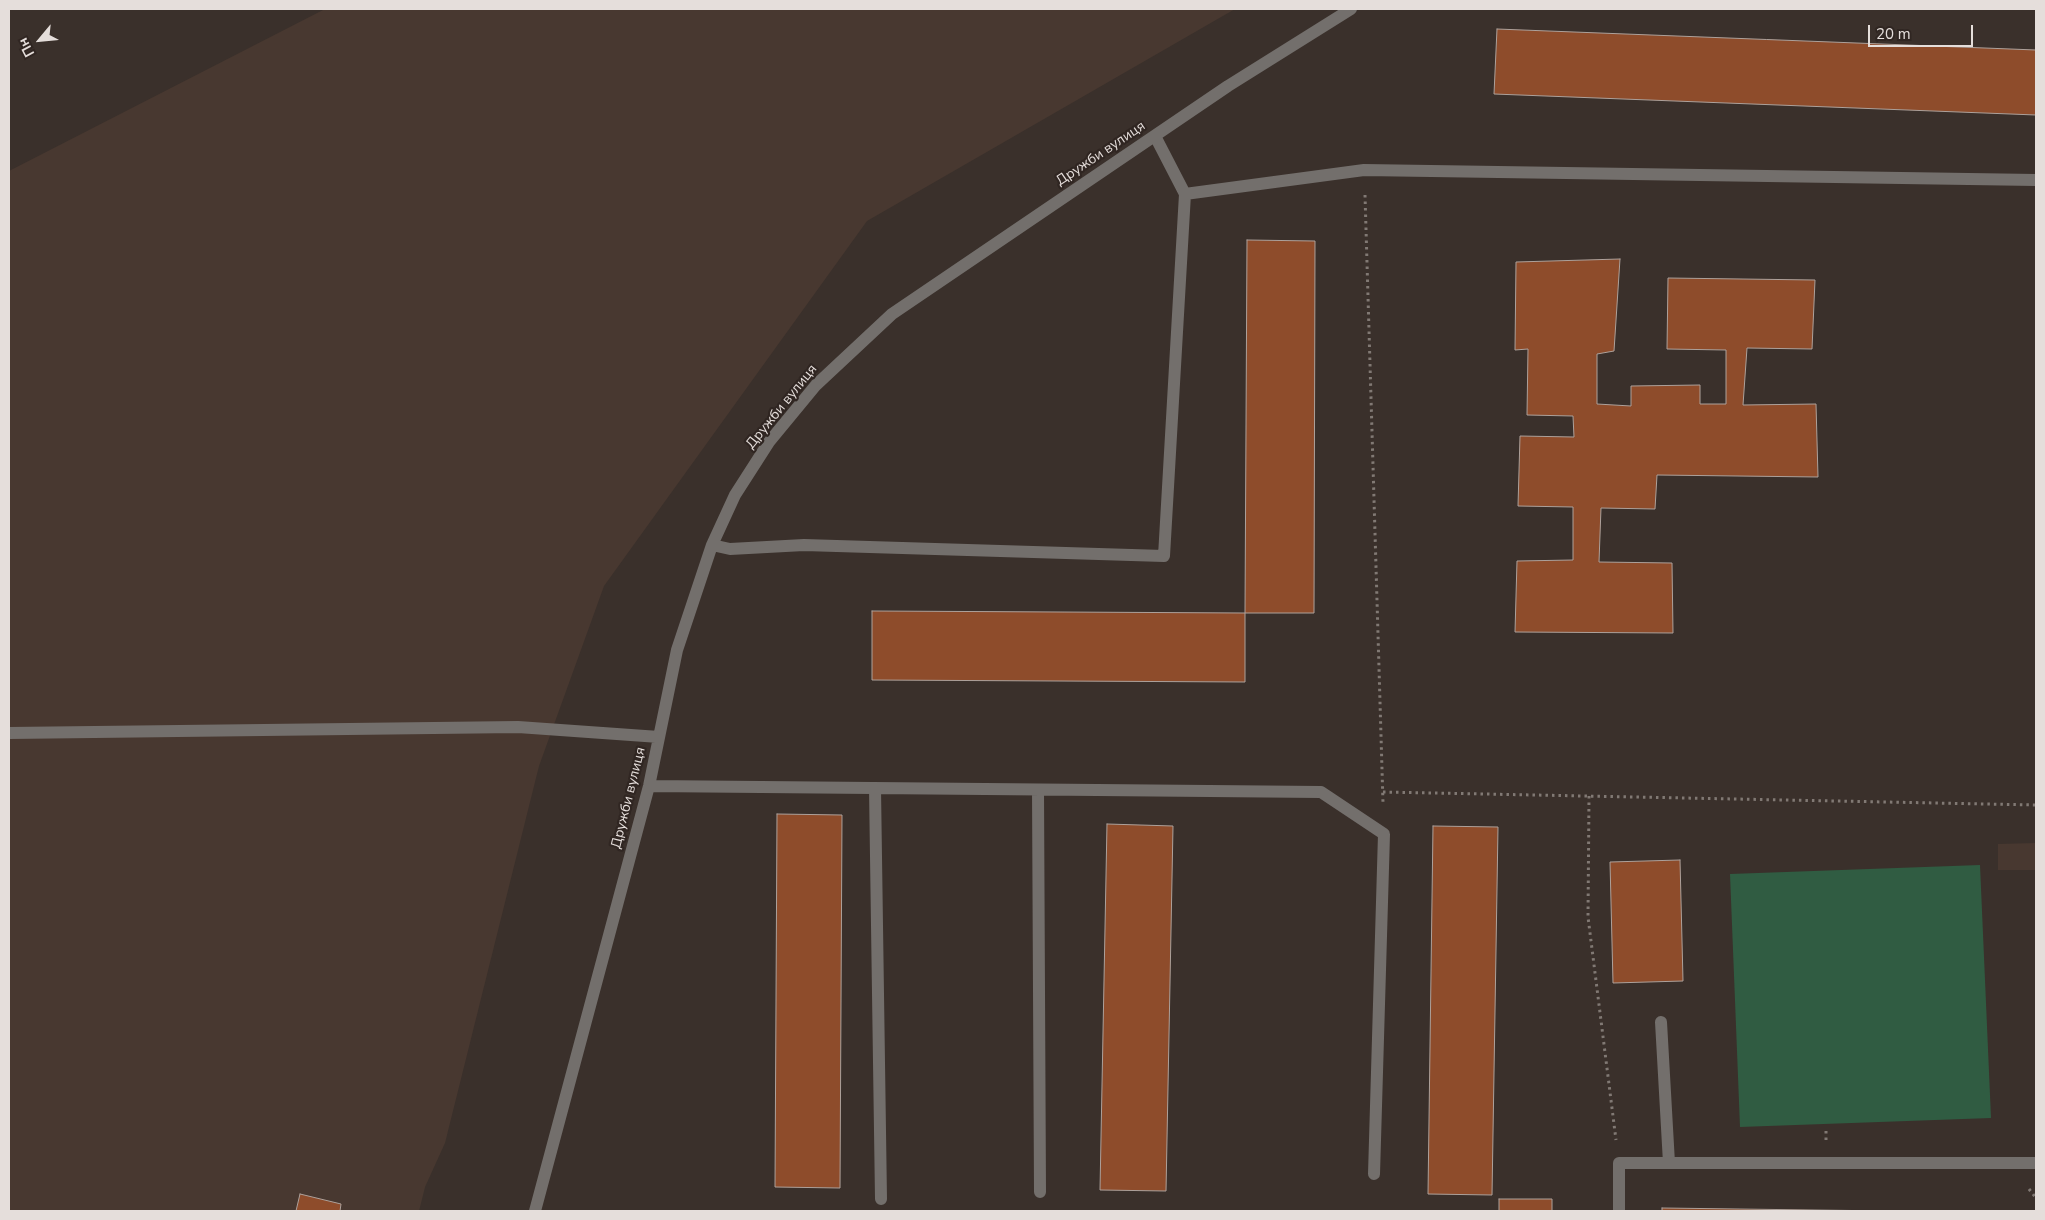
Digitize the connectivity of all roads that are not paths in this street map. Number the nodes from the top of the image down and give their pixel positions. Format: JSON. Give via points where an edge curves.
{"nodes":[{"id":1,"x":1351,"y":9,"type":"edge"},
{"id":2,"x":1154,"y":136,"type":"junction"},
{"id":3,"x":2036,"y":180,"type":"edge"},
{"id":4,"x":1185,"y":194,"type":"junction"},
{"id":5,"x":712,"y":545,"type":"junction"},
{"id":6,"x":9,"y":733,"type":"edge"},
{"id":7,"x":659,"y":737,"type":"junction"},
{"id":8,"x":649,"y":786,"type":"junction"},
{"id":9,"x":875,"y":788,"type":"junction"},
{"id":10,"x":1038,"y":790,"type":"junction"},
{"id":11,"x":1661,"y":1022,"type":"dead end"},
{"id":12,"x":1670,"y":1163,"type":"junction"},
{"id":13,"x":2036,"y":1163,"type":"edge"},
{"id":14,"x":1374,"y":1174,"type":"dead end"},
{"id":15,"x":1040,"y":1192,"type":"dead end"},
{"id":16,"x":881,"y":1199,"type":"dead end"},
{"id":17,"x":536,"y":1211,"type":"edge"},
{"id":18,"x":1619,"y":1211,"type":"edge"}],
"edges":[{"from":1,"to":2,"type":"street","name":"Дружби вулиця"},
{"from":2,"to":4,"type":"street"},
{"from":2,"to":5,"type":"street","name":"Дружби вулиця","via":[[892,314],[816,385],[769,442],[735,495]]},
{"from":3,"to":4,"type":"street","via":[[1364,170]]},
{"from":4,"to":5,"type":"street","via":[[1164,556],[804,545],[730,549]]},
{"from":5,"to":7,"type":"street","name":"Дружби вулиця","via":[[677,650]]},
{"from":6,"to":7,"type":"street","via":[[518,728]]},
{"from":7,"to":8,"type":"street","name":"Дружби вулиця"},
{"from":8,"to":9,"type":"street"},
{"from":8,"to":17,"type":"street","name":"Дружби вулиця"},
{"from":9,"to":10,"type":"street"},
{"from":9,"to":16,"type":"street"},
{"from":10,"to":14,"type":"street","via":[[1321,792],[1384,834]]},
{"from":10,"to":15,"type":"street"},
{"from":11,"to":12,"type":"street"},
{"from":12,"to":13,"type":"street"},
{"from":12,"to":18,"type":"street","via":[[1619,1163]]}]}
